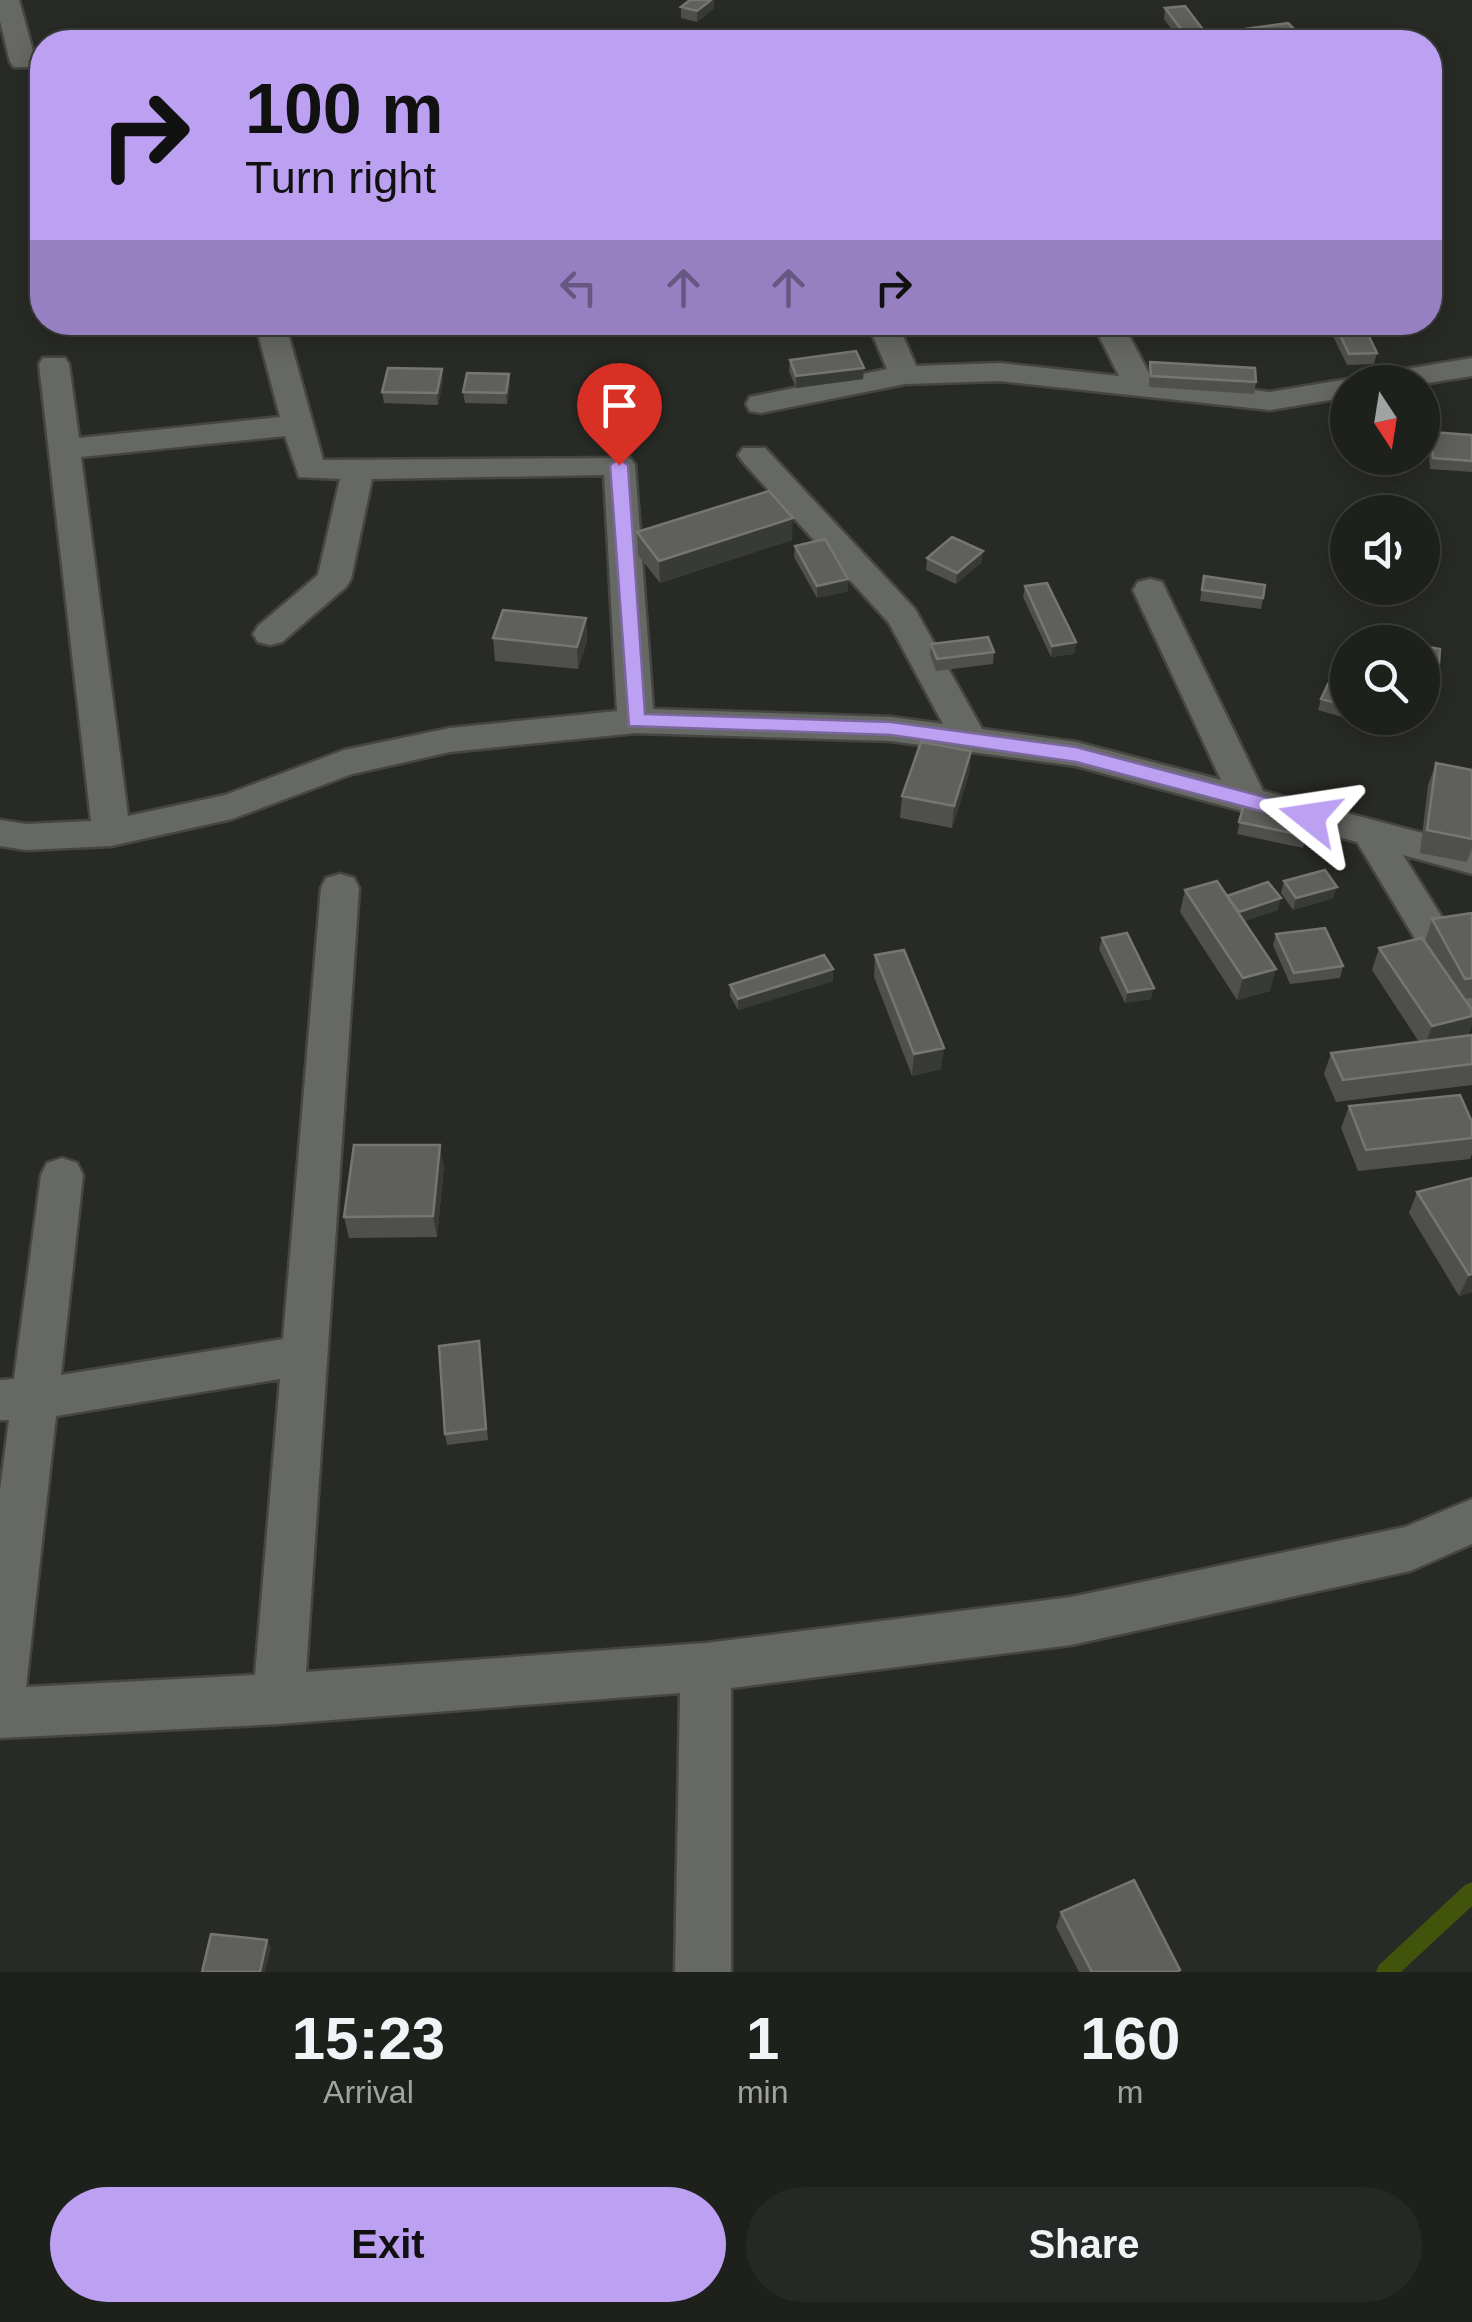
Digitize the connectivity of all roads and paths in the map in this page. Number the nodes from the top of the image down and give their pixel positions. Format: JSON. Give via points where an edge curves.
{"nodes":[{"id":1,"x":6,"y":0,"type":"edge"},
{"id":2,"x":23,"y":62,"type":"dead end"},
{"id":3,"x":274,"y":335,"type":"edge"},
{"id":4,"x":888,"y":335,"type":"edge"},
{"id":5,"x":1114,"y":335,"type":"edge"},
{"id":6,"x":54,"y":364,"type":"dead end"},
{"id":7,"x":1472,"y":368,"type":"edge"},
{"id":8,"x":1440,"y":373,"type":"edge"},
{"id":9,"x":905,"y":375,"type":"junction"},
{"id":10,"x":1140,"y":386,"type":"junction"},
{"id":11,"x":1330,"y":391,"type":"edge"},
{"id":12,"x":761,"y":404,"type":"dead end"},
{"id":13,"x":298,"y":424,"type":"junction"},
{"id":14,"x":64,"y":449,"type":"junction"},
{"id":15,"x":754,"y":455,"type":"dead end"},
{"id":16,"x":358,"y":469,"type":"junction"},
{"id":17,"x":1150,"y":590,"type":"dead end"},
{"id":18,"x":270,"y":634,"type":"dead end"},
{"id":19,"x":636,"y":721,"type":"junction"},
{"id":20,"x":970,"y":740,"type":"junction"},
{"id":21,"x":1249,"y":801,"type":"junction"},
{"id":22,"x":0,"y":833,"type":"edge"},
{"id":23,"x":111,"y":833,"type":"junction"},
{"id":24,"x":1370,"y":833,"type":"junction"},
{"id":25,"x":1472,"y":860,"type":"edge"},
{"id":26,"x":340,"y":888,"type":"dead end"},
{"id":27,"x":1472,"y":999,"type":"edge"},
{"id":28,"x":62,"y":1175,"type":"dead end"},
{"id":29,"x":305,"y":1355,"type":"junction"},
{"id":30,"x":18,"y":1400,"type":"edge"},
{"id":31,"x":1472,"y":1520,"type":"edge"},
{"id":32,"x":706,"y":1668,"type":"junction"},
{"id":33,"x":0,"y":1688,"type":"edge"},
{"id":34,"x":279,"y":1699,"type":"junction"},
{"id":35,"x":0,"y":1713,"type":"edge"},
{"id":36,"x":703,"y":1972,"type":"edge"}],
"edges":[{"from":1,"to":2,"type":"street"},
{"from":3,"to":13,"type":"street"},
{"from":4,"to":9,"type":"street"},
{"from":5,"to":10,"type":"street"},
{"from":6,"to":14,"type":"street"},
{"from":7,"to":8,"type":"street"},
{"from":9,"to":10,"type":"street","via":[[1000,372]]},
{"from":9,"to":12,"type":"street"},
{"from":10,"to":11,"type":"street","via":[[1270,401]]},
{"from":13,"to":14,"type":"street"},
{"from":13,"to":16,"type":"street","via":[[310,470]]},
{"from":14,"to":23,"type":"street"},
{"from":15,"to":20,"type":"street","via":[[903,617]]},
{"from":16,"to":18,"type":"street","via":[[334,580]]},
{"from":16,"to":19,"type":"street","via":[[619,465]]},
{"from":17,"to":21,"type":"street"},
{"from":19,"to":20,"type":"street","via":[[891,728]]},
{"from":19,"to":23,"type":"street","via":[[450,740],[344,763],[232,806]]},
{"from":20,"to":21,"type":"street","via":[[1076,754]]},
{"from":21,"to":24,"type":"street"},
{"from":22,"to":23,"type":"street"},
{"from":24,"to":25,"type":"street"},
{"from":24,"to":27,"type":"street"},
{"from":26,"to":29,"type":"street"},
{"from":28,"to":30,"type":"street"},
{"from":29,"to":30,"type":"street"},
{"from":29,"to":34,"type":"street"},
{"from":30,"to":33,"type":"street"},
{"from":31,"to":32,"type":"street","via":[[1410,1549],[1071,1621]]},
{"from":32,"to":34,"type":"street"},
{"from":32,"to":36,"type":"street"},
{"from":34,"to":35,"type":"street"}]}
